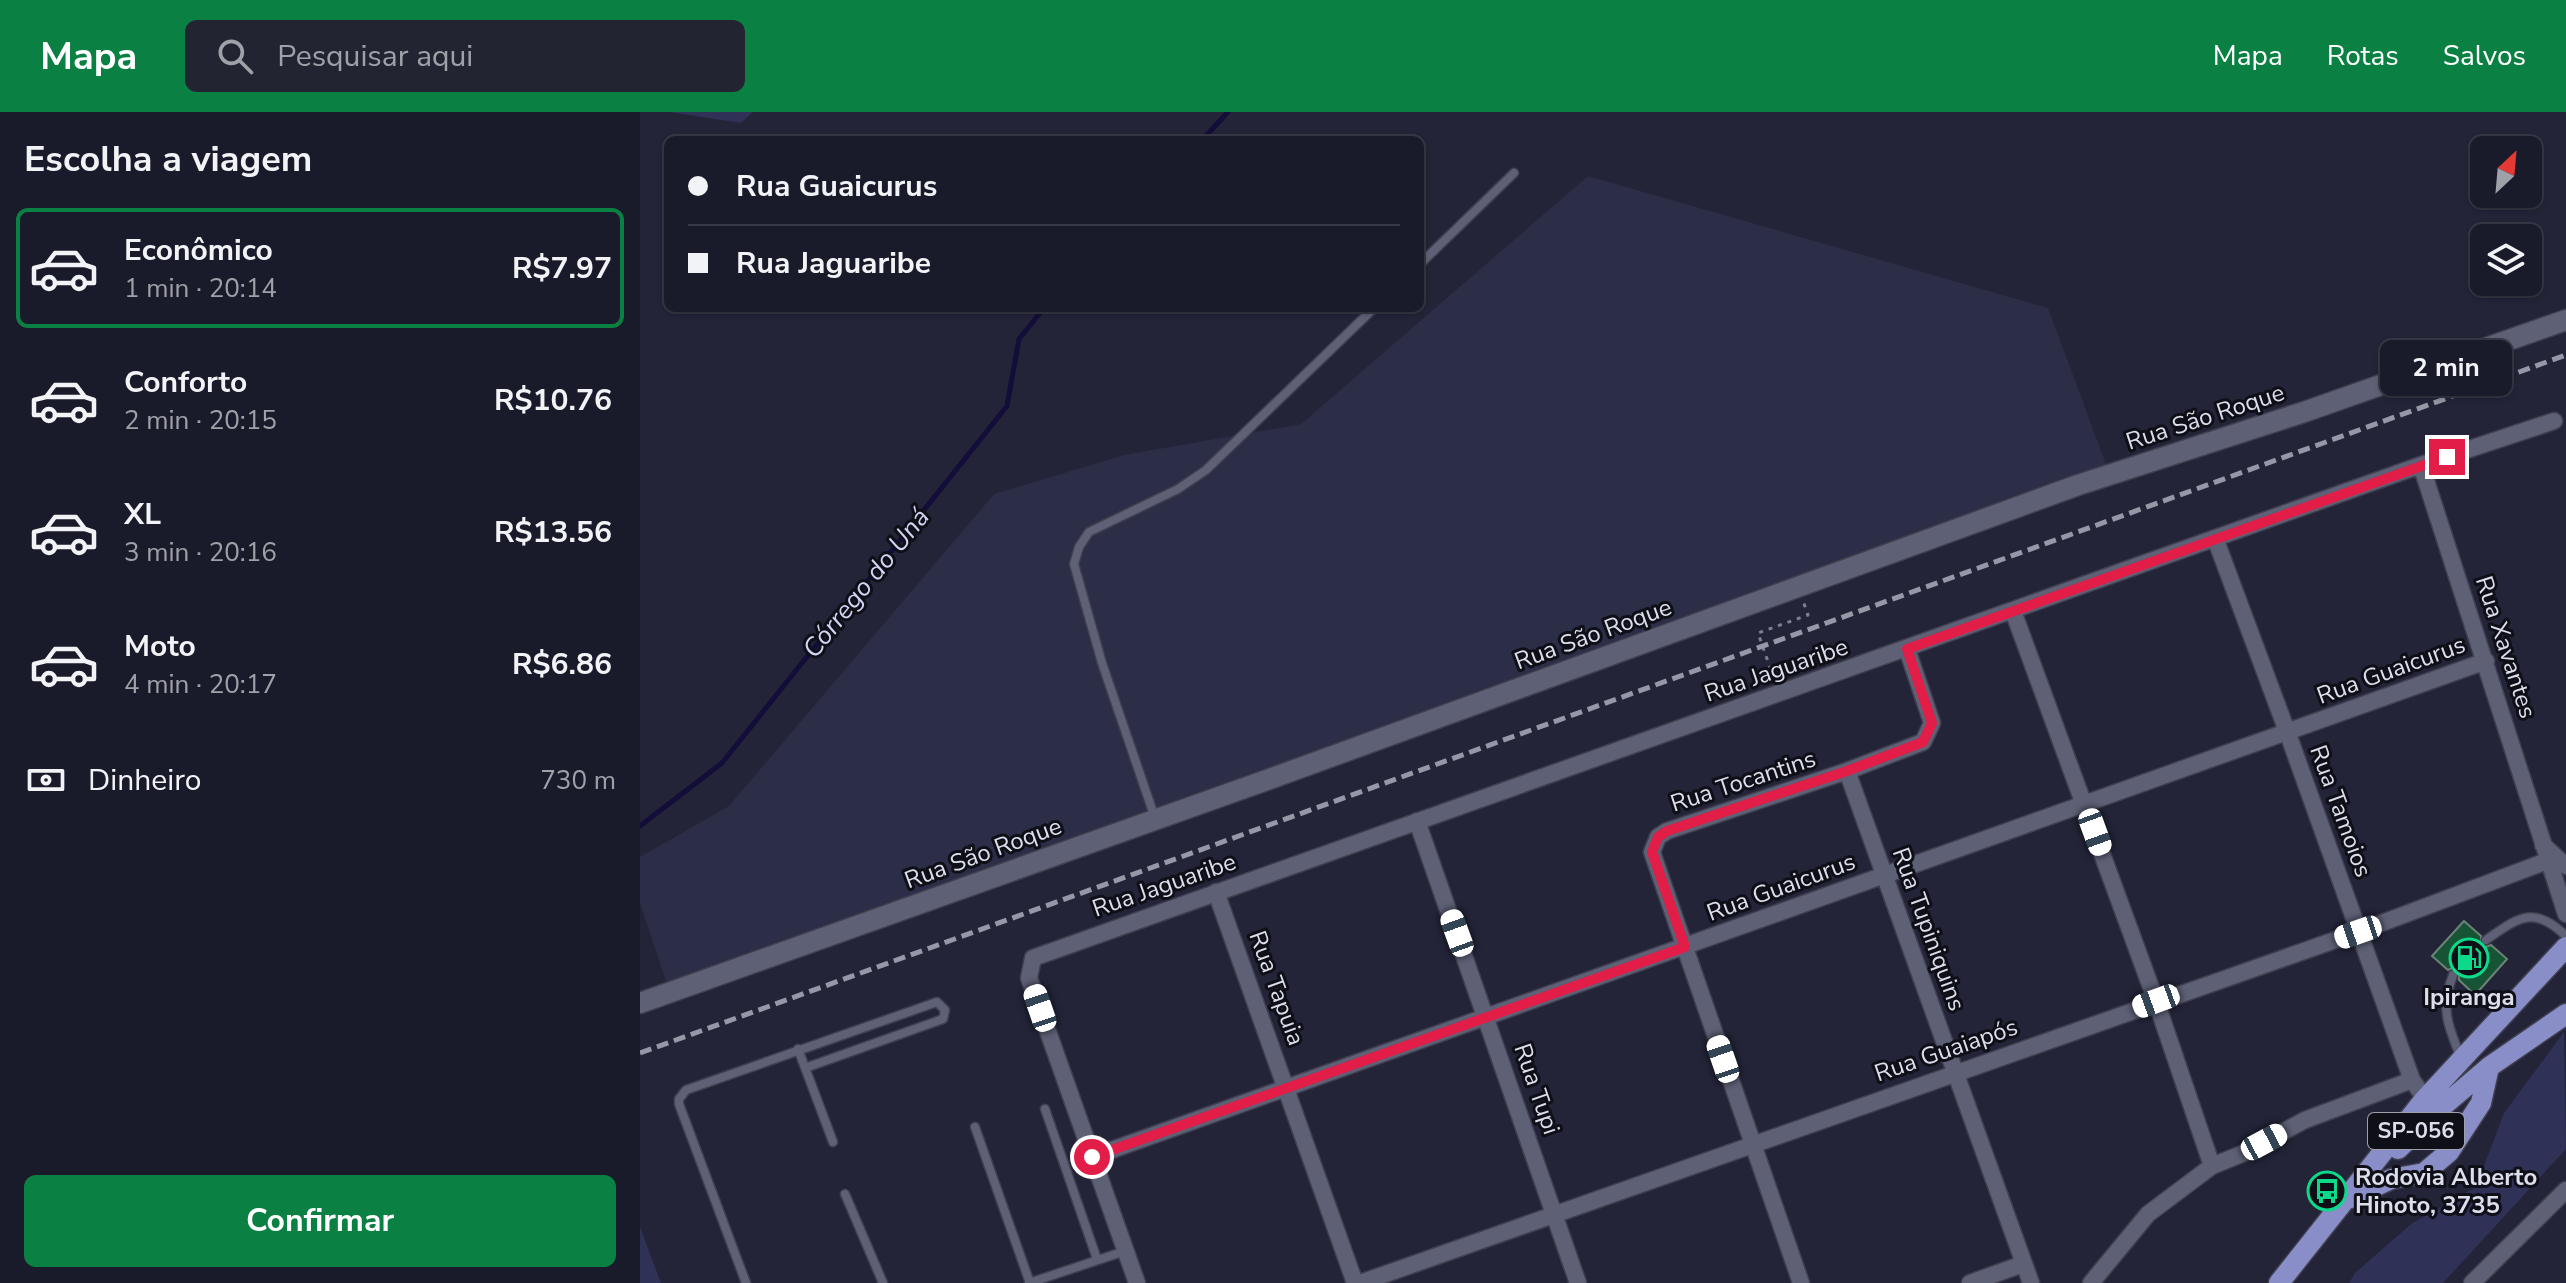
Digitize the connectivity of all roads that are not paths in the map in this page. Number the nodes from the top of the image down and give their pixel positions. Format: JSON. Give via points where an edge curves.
{"nodes":[{"id":1,"x":1514,"y":173,"type":"dead end"},
{"id":2,"x":1424,"y":260,"type":"edge"},
{"id":3,"x":1370,"y":312,"type":"edge"},
{"id":4,"x":2566,"y":320,"type":"edge"},
{"id":5,"x":2554,"y":421,"type":"dead end"},
{"id":6,"x":2421,"y":465,"type":"junction"},
{"id":7,"x":2215,"y":538,"type":"junction"},
{"id":8,"x":2013,"y":611,"type":"junction"},
{"id":9,"x":1907,"y":649,"type":"junction"},
{"id":10,"x":2486,"y":661,"type":"junction"},
{"id":11,"x":2288,"y":734,"type":"junction"},
{"id":12,"x":1847,"y":771,"type":"junction"},
{"id":13,"x":2085,"y":804,"type":"junction"},
{"id":14,"x":1155,"y":819,"type":"junction"},
{"id":15,"x":1417,"y":821,"type":"junction"},
{"id":16,"x":2542,"y":844,"type":"junction"},
{"id":17,"x":2547,"y":861,"type":"junction"},
{"id":18,"x":2566,"y":866,"type":"edge"},
{"id":19,"x":1885,"y":875,"type":"junction"},
{"id":20,"x":1216,"y":892,"type":"junction"},
{"id":21,"x":2561,"y":916,"type":"edge"},
{"id":22,"x":2358,"y":932,"type":"junction"},
{"id":23,"x":2566,"y":936,"type":"edge"},
{"id":24,"x":2486,"y":940,"type":"dead end"},
{"id":25,"x":1685,"y":947,"type":"junction"},
{"id":26,"x":2566,"y":947,"type":"edge"},
{"id":27,"x":2453,"y":975,"type":"dead end"},
{"id":28,"x":2156,"y":1001,"type":"junction"},
{"id":29,"x":640,"y":1003,"type":"edge"},
{"id":30,"x":2566,"y":1014,"type":"edge"},
{"id":31,"x":1487,"y":1016,"type":"junction"},
{"id":32,"x":798,"y":1049,"type":"junction"},
{"id":33,"x":2461,"y":1059,"type":"junction"},
{"id":34,"x":2489,"y":1067,"type":"junction"},
{"id":35,"x":805,"y":1068,"type":"junction"},
{"id":36,"x":1955,"y":1073,"type":"junction"},
{"id":37,"x":2412,"y":1080,"type":"junction"},
{"id":38,"x":1288,"y":1089,"type":"junction"},
{"id":39,"x":2430,"y":1106,"type":"junction"},
{"id":40,"x":1045,"y":1109,"type":"dead end"},
{"id":41,"x":975,"y":1127,"type":"dead end"},
{"id":42,"x":833,"y":1142,"type":"dead end"},
{"id":43,"x":1752,"y":1143,"type":"junction"},
{"id":44,"x":1092,"y":1157,"type":"junction"},
{"id":45,"x":2212,"y":1166,"type":"junction"},
{"id":46,"x":2566,"y":1190,"type":"edge"},
{"id":47,"x":845,"y":1194,"type":"dead end"},
{"id":48,"x":2347,"y":1199,"type":"junction"},
{"id":49,"x":1554,"y":1215,"type":"junction"},
{"id":50,"x":1125,"y":1251,"type":"junction"},
{"id":51,"x":1097,"y":1259,"type":"junction"},
{"id":52,"x":2023,"y":1264,"type":"junction"},
{"id":53,"x":746,"y":1283,"type":"edge"},
{"id":54,"x":883,"y":1283,"type":"edge"},
{"id":55,"x":1029,"y":1283,"type":"edge"},
{"id":56,"x":1137,"y":1283,"type":"edge"},
{"id":57,"x":1358,"y":1283,"type":"edge"},
{"id":58,"x":1578,"y":1283,"type":"edge"},
{"id":59,"x":1801,"y":1283,"type":"edge"},
{"id":60,"x":1970,"y":1283,"type":"edge"},
{"id":61,"x":2031,"y":1283,"type":"edge"},
{"id":62,"x":2091,"y":1283,"type":"edge"},
{"id":63,"x":2279,"y":1283,"type":"edge"},
{"id":64,"x":2472,"y":1283,"type":"edge"}],
"edges":[{"from":1,"to":2,"type":"lane"},
{"from":3,"to":14,"type":"lane","via":[[1206,470],[1089,532],[1079,547],[1074,564]]},
{"from":4,"to":14,"type":"street","name":"Rua São Roque","via":[[2078,485]]},
{"from":5,"to":6,"type":"street","name":"Rua Jaguaribe"},
{"from":6,"to":7,"type":"street","name":"Rua Jaguaribe"},
{"from":6,"to":10,"type":"street","name":"Rua Xavantes"},
{"from":7,"to":8,"type":"street","name":"Rua Jaguaribe"},
{"from":7,"to":11,"type":"street","name":"Rua Tamoios"},
{"from":8,"to":9,"type":"street","name":"Rua Jaguaribe"},
{"from":8,"to":13,"type":"street"},
{"from":9,"to":12,"type":"street","name":"Rua Tocantins","via":[[1932,723],[1929,735],[1916,746]]},
{"from":9,"to":15,"type":"street","name":"Rua Jaguaribe"},
{"from":10,"to":11,"type":"street","name":"Rua Guaicurus"},
{"from":10,"to":16,"type":"street","name":"Rua Xavantes"},
{"from":11,"to":13,"type":"street","name":"Rua Guaicurus"},
{"from":11,"to":22,"type":"street","name":"Rua Tamoios"},
{"from":12,"to":19,"type":"street","name":"Rua Tupiniquins"},
{"from":12,"to":25,"type":"street","name":"Rua Tocantins","via":[[1658,837],[1652,852]]},
{"from":13,"to":19,"type":"street","name":"Rua Guaicurus"},
{"from":13,"to":28,"type":"street"},
{"from":14,"to":29,"type":"street","name":"Rua São Roque"},
{"from":15,"to":20,"type":"street","name":"Rua Jaguaribe"},
{"from":15,"to":31,"type":"street","name":"Rua Tupi"},
{"from":16,"to":17,"type":"street","name":"Rua Xavantes"},
{"from":16,"to":18,"type":"street"},
{"from":17,"to":21,"type":"street","name":"Rua Xavantes"},
{"from":17,"to":22,"type":"street","name":"Rua Guaiapós"},
{"from":19,"to":25,"type":"street","name":"Rua Guaicurus"},
{"from":19,"to":36,"type":"street","name":"Rua Tupiniquins"},
{"from":20,"to":38,"type":"street","name":"Rua Tapuia"},
{"from":20,"to":44,"type":"street","name":"Rua Jaguaribe","via":[[1033,958],[1029,978]]},
{"from":21,"to":23,"type":"lane"},
{"from":21,"to":24,"type":"lane","via":[[2512,922]]},
{"from":22,"to":28,"type":"street","name":"Rua Guaiapós"},
{"from":22,"to":37,"type":"street","name":"Rua Tamoios"},
{"from":25,"to":31,"type":"street","name":"Rua Guaicurus"},
{"from":25,"to":43,"type":"street","name":"Rua Tocantins"},
{"from":26,"to":33,"type":"main road","number":"SP-056"},
{"from":27,"to":33,"type":"lane","via":[[2444,998]]},
{"from":28,"to":36,"type":"street","name":"Rua Guaiapós"},
{"from":28,"to":45,"type":"street"},
{"from":30,"to":34,"type":"main road","number":"SP-056"},
{"from":31,"to":38,"type":"street","name":"Rua Guaicurus"},
{"from":31,"to":49,"type":"street","name":"Rua Tupi"},
{"from":32,"to":35,"type":"lane"},
{"from":32,"to":35,"type":"lane","via":[[937,1002],[945,1010],[943,1019]]},
{"from":32,"to":53,"type":"lane","via":[[686,1090],[679,1099]]},
{"from":33,"to":39,"type":"main road","number":"SP-056"},
{"from":34,"to":39,"type":"main road","number":"SP-056"},
{"from":34,"to":48,"type":"main road","via":[[2481,1103],[2449,1152],[2424,1173],[2391,1179]]},
{"from":35,"to":42,"type":"lane"},
{"from":36,"to":43,"type":"street","name":"Rua Guaiapós"},
{"from":36,"to":52,"type":"street","name":"Rua Tupiniquins"},
{"from":37,"to":39,"type":"street","name":"Rua Tamoios"},
{"from":37,"to":45,"type":"street","via":[[2305,1120]]},
{"from":38,"to":44,"type":"street","name":"Rua Guaicurus"},
{"from":38,"to":57,"type":"street","name":"Rua Tapuia"},
{"from":39,"to":48,"type":"main road","number":"SP-056"},
{"from":40,"to":51,"type":"lane"},
{"from":41,"to":55,"type":"lane"},
{"from":43,"to":49,"type":"street","name":"Rua Guaiapós"},
{"from":43,"to":59,"type":"street","name":"Rua Tocantins"},
{"from":44,"to":50,"type":"street"},
{"from":45,"to":62,"type":"street","via":[[2148,1214]]},
{"from":46,"to":64,"type":"street"},
{"from":47,"to":54,"type":"lane"},
{"from":48,"to":63,"type":"main road","number":"SP-056"},
{"from":49,"to":57,"type":"street","name":"Rua Guaiapós"},
{"from":49,"to":58,"type":"street","name":"Rua Tupi"},
{"from":50,"to":51,"type":"lane"},
{"from":50,"to":56,"type":"street"},
{"from":51,"to":55,"type":"lane"},
{"from":52,"to":60,"type":"street"},
{"from":52,"to":61,"type":"street","name":"Rua Tupiniquins"}]}
